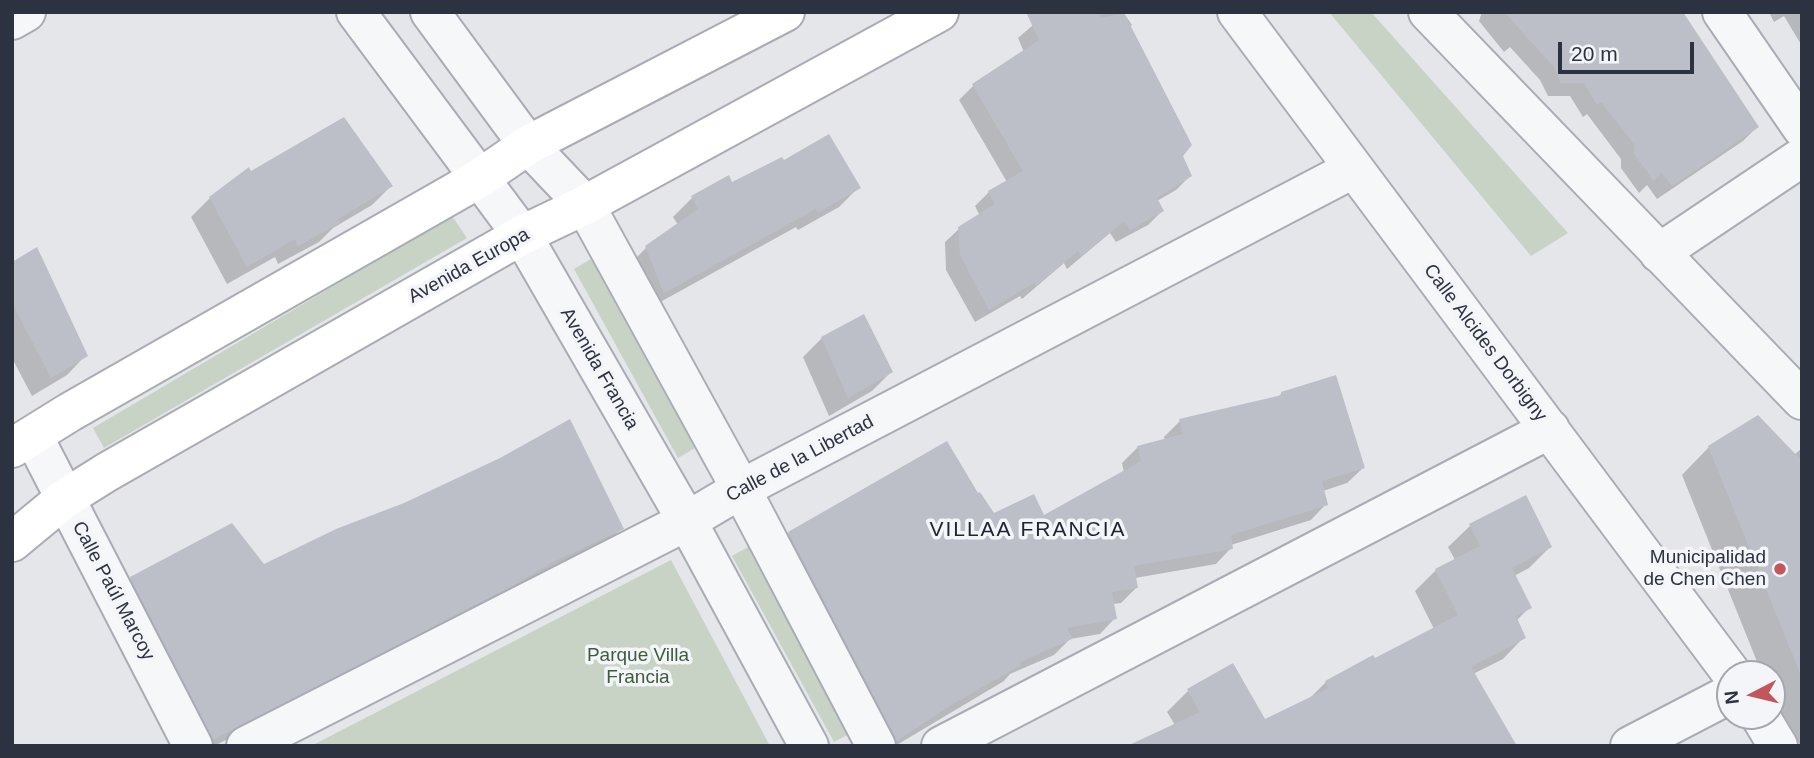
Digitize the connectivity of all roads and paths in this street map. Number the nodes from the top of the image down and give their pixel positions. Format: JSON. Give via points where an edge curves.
{"nodes":[{"id":1,"x":26,"y":12,"type":"edge"},
{"id":2,"x":356,"y":12,"type":"edge"},
{"id":3,"x":430,"y":12,"type":"edge"},
{"id":4,"x":785,"y":12,"type":"edge"},
{"id":5,"x":939,"y":12,"type":"edge"},
{"id":6,"x":1237,"y":12,"type":"edge"},
{"id":7,"x":1429,"y":12,"type":"edge"},
{"id":8,"x":1722,"y":12,"type":"edge"},
{"id":9,"x":12,"y":20,"type":"edge"},
{"id":10,"x":1802,"y":128,"type":"edge"},
{"id":11,"x":528,"y":145,"type":"junction"},
{"id":12,"x":1802,"y":157,"type":"edge"},
{"id":13,"x":1353,"y":169,"type":"junction"},
{"id":14,"x":480,"y":178,"type":"junction"},
{"id":15,"x":585,"y":205,"type":"junction"},
{"id":16,"x":522,"y":235,"type":"junction"},
{"id":17,"x":1659,"y":253,"type":"junction"},
{"id":18,"x":1802,"y":400,"type":"edge"},
{"id":19,"x":1550,"y":429,"type":"junction"},
{"id":20,"x":22,"y":442,"type":"edge"},
{"id":21,"x":741,"y":489,"type":"junction"},
{"id":22,"x":64,"y":499,"type":"junction"},
{"id":23,"x":687,"y":521,"type":"junction"},
{"id":24,"x":12,"y":542,"type":"edge"},
{"id":25,"x":1722,"y":660,"type":"edge"},
{"id":26,"x":1716,"y":701,"type":"edge"},
{"id":27,"x":1768,"y":730,"type":"edge"},
{"id":28,"x":193,"y":746,"type":"edge"},
{"id":29,"x":246,"y":746,"type":"edge"},
{"id":30,"x":809,"y":746,"type":"edge"},
{"id":31,"x":876,"y":746,"type":"edge"},
{"id":32,"x":941,"y":746,"type":"edge"},
{"id":33,"x":1630,"y":746,"type":"edge"},
{"id":34,"x":1778,"y":746,"type":"edge"}],
"edges":[{"from":1,"to":9,"type":"street"},
{"from":2,"to":14,"type":"street","name":"Avenida Francia"},
{"from":3,"to":11,"type":"street"},
{"from":4,"to":11,"type":"main road"},
{"from":5,"to":15,"type":"main road","name":"Avenida Europa"},
{"from":6,"to":13,"type":"street","name":"Calle Alcides Dorbigny"},
{"from":7,"to":17,"type":"street"},
{"from":8,"to":10,"type":"street"},
{"from":11,"to":14,"type":"main road"},
{"from":11,"to":15,"type":"street"},
{"from":12,"to":17,"type":"street"},
{"from":13,"to":19,"type":"street","name":"Calle Alcides Dorbigny"},
{"from":13,"to":21,"type":"street","name":"Calle de la Libertad"},
{"from":14,"to":16,"type":"street","name":"Avenida Francia"},
{"from":14,"to":20,"type":"main road"},
{"from":15,"to":16,"type":"main road","name":"Avenida Europa"},
{"from":15,"to":21,"type":"street"},
{"from":16,"to":22,"type":"main road","name":"Avenida Europa"},
{"from":16,"to":23,"type":"street","name":"Avenida Francia"},
{"from":17,"to":18,"type":"street"},
{"from":19,"to":25,"type":"street","name":"Calle Alcides Dorbigny"},
{"from":19,"to":32,"type":"street"},
{"from":20,"to":22,"type":"street","name":"Calle Paúl Marcoy"},
{"from":21,"to":23,"type":"street","name":"Calle de la Libertad"},
{"from":21,"to":31,"type":"street"},
{"from":22,"to":24,"type":"main road","name":"Avenida Europa"},
{"from":22,"to":28,"type":"street","name":"Calle Paúl Marcoy"},
{"from":23,"to":29,"type":"street","name":"Calle de la Libertad"},
{"from":23,"to":30,"type":"street","name":"Avenida Francia"},
{"from":26,"to":33,"type":"street"},
{"from":27,"to":34,"type":"street"}]}
